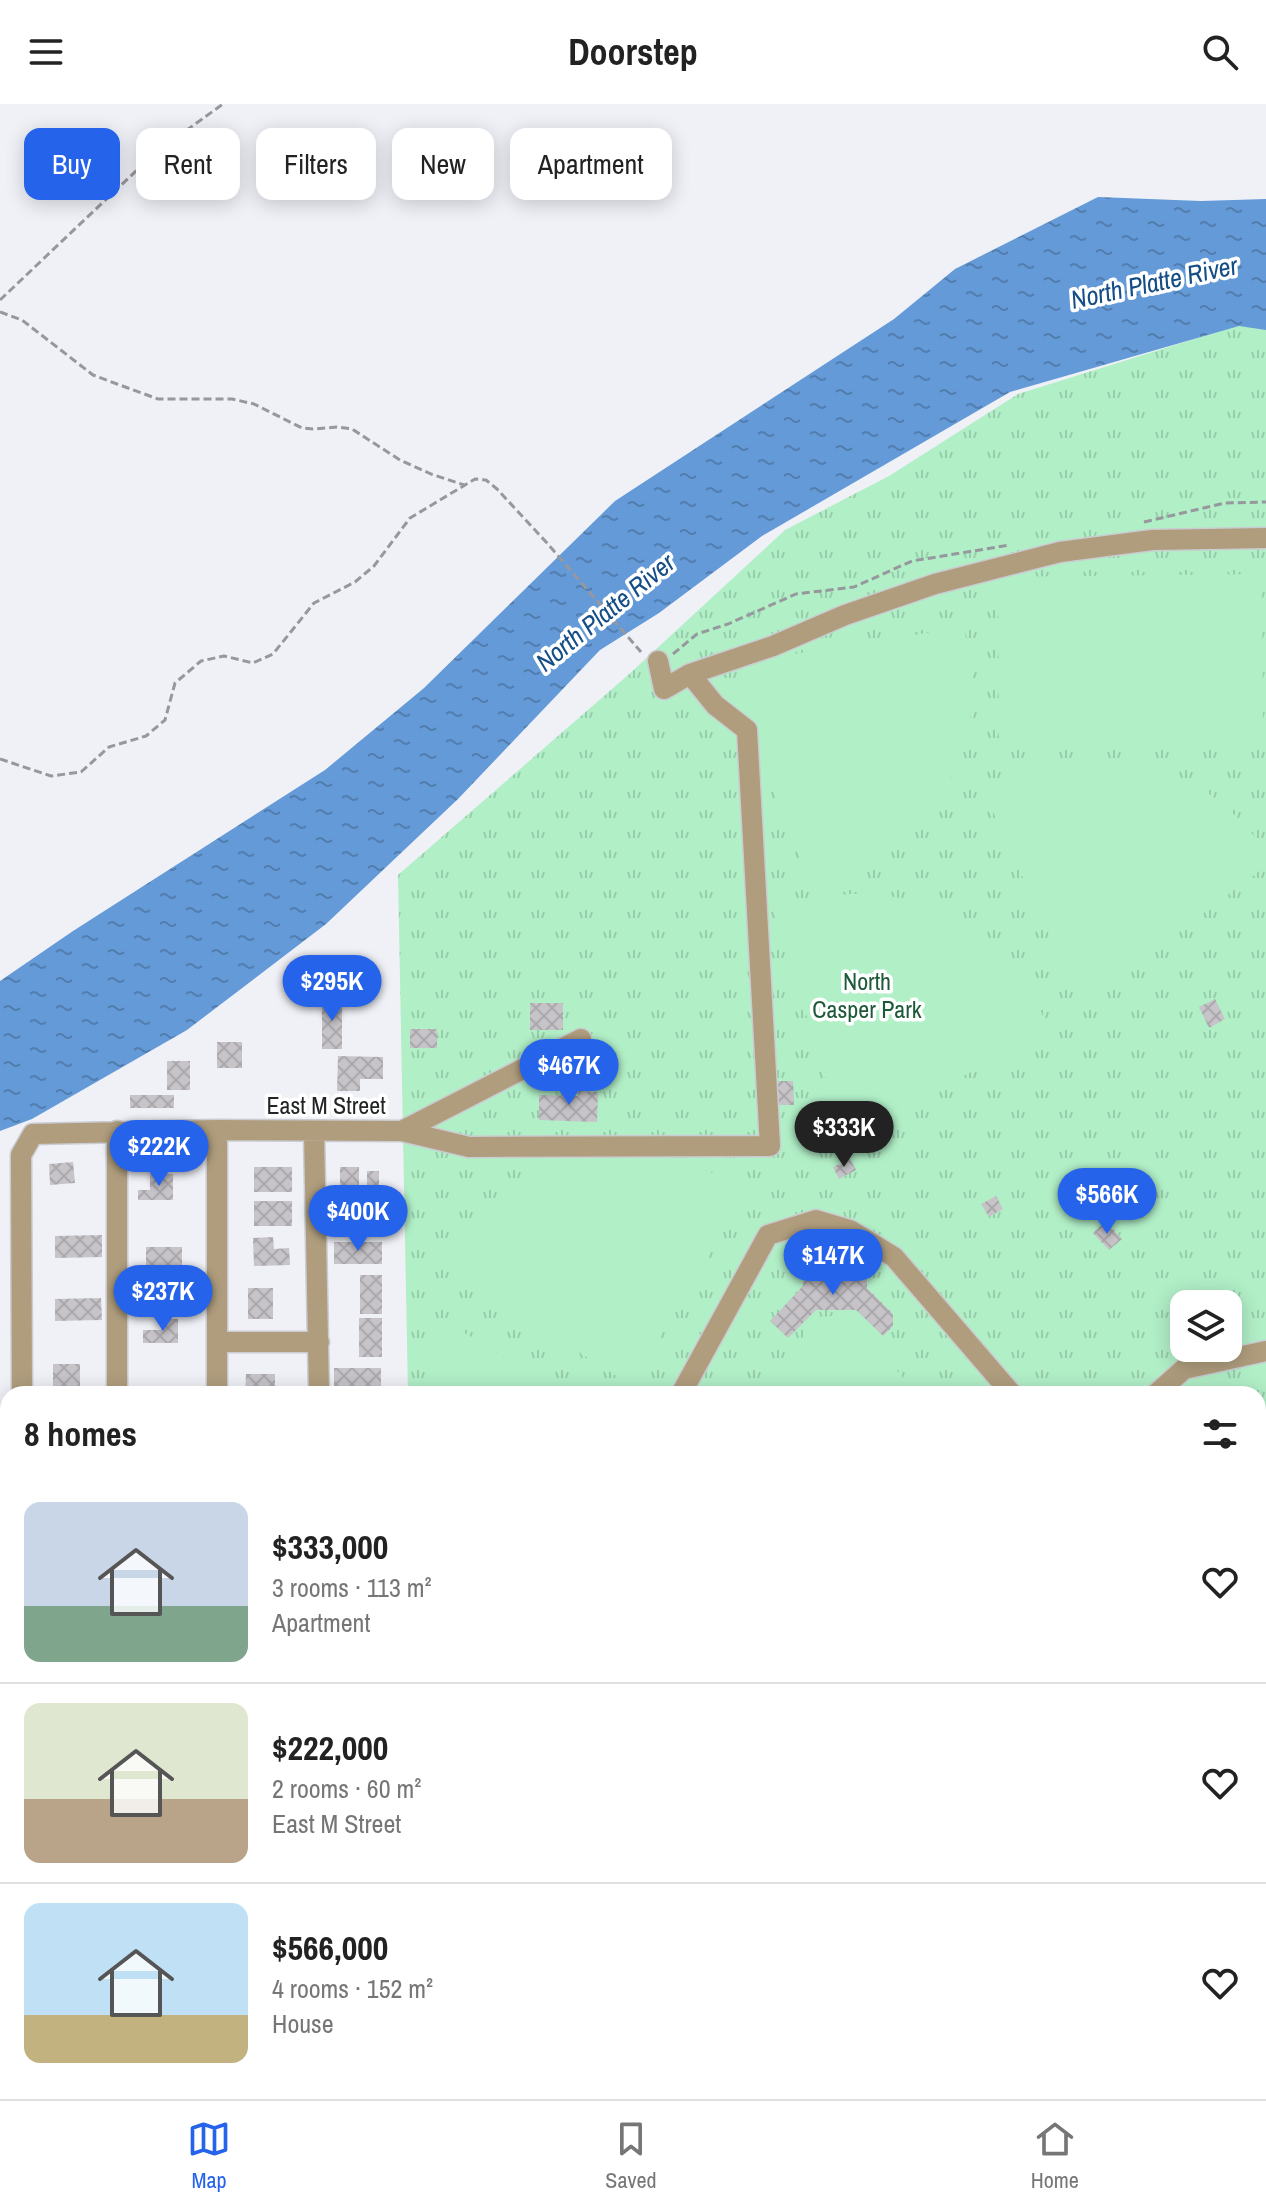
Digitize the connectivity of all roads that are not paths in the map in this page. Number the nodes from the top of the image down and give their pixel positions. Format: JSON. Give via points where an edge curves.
{"nodes":[{"id":1,"x":1266,"y":538,"type":"edge"},
{"id":2,"x":658,"y":661,"type":"dead end"},
{"id":3,"x":690,"y":674,"type":"junction"},
{"id":4,"x":581,"y":1039,"type":"dead end"},
{"id":5,"x":217,"y":1130,"type":"junction"},
{"id":6,"x":117,"y":1131,"type":"junction"},
{"id":7,"x":402,"y":1131,"type":"junction"},
{"id":8,"x":314,"y":1132,"type":"junction"},
{"id":9,"x":217,"y":1342,"type":"junction"},
{"id":10,"x":319,"y":1342,"type":"junction"},
{"id":11,"x":1266,"y":1351,"type":"edge"},
{"id":12,"x":22,"y":1386,"type":"edge"},
{"id":13,"x":117,"y":1386,"type":"edge"},
{"id":14,"x":217,"y":1386,"type":"edge"},
{"id":15,"x":319,"y":1386,"type":"edge"},
{"id":16,"x":685,"y":1386,"type":"edge"},
{"id":17,"x":1005,"y":1386,"type":"edge"},
{"id":18,"x":1165,"y":1386,"type":"edge"}],
"edges":[{"from":1,"to":3,"type":"street","via":[[1152,540],[1060,552],[935,584]]},
{"from":2,"to":3,"type":"street","via":[[664,689]]},
{"from":3,"to":7,"type":"street","via":[[715,705],[747,730],[770,1146],[469,1147]]},
{"from":4,"to":7,"type":"street"},
{"from":5,"to":6,"type":"street","name":"East M Street"},
{"from":5,"to":8,"type":"street","name":"East M Street"},
{"from":5,"to":9,"type":"street"},
{"from":6,"to":12,"type":"street","name":"East M Street","via":[[33,1134],[21,1155]]},
{"from":6,"to":13,"type":"street"},
{"from":7,"to":8,"type":"street","name":"East M Street"},
{"from":8,"to":10,"type":"street"},
{"from":9,"to":10,"type":"street"},
{"from":9,"to":14,"type":"street"},
{"from":10,"to":15,"type":"street"},
{"from":11,"to":18,"type":"street","via":[[1184,1369]]},
{"from":16,"to":17,"type":"street","via":[[768,1235],[816,1220],[850,1230],[894,1257]]}]}
